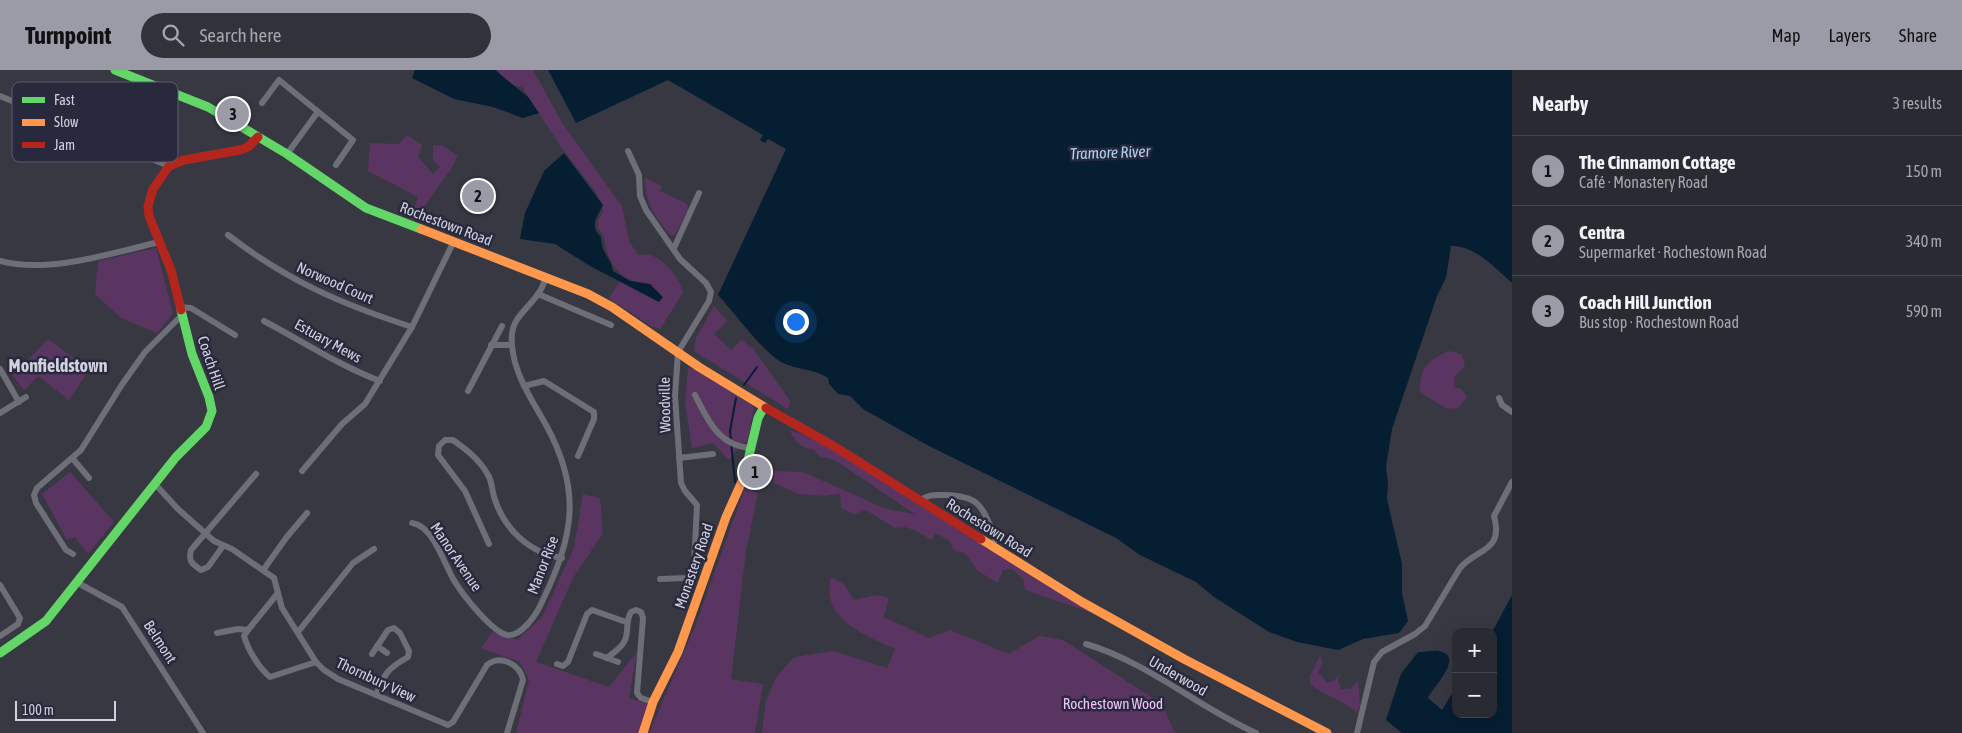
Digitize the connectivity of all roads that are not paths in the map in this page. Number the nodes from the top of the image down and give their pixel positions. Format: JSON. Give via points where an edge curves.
{"nodes":[{"id":1,"x":115,"y":70,"type":"edge"},
{"id":2,"x":144,"y":82,"type":"edge"},
{"id":3,"x":0,"y":96,"type":"edge"},
{"id":4,"x":178,"y":96,"type":"edge"},
{"id":5,"x":12,"y":101,"type":"edge"},
{"id":6,"x":262,"y":103,"type":"dead end"},
{"id":7,"x":318,"y":113,"type":"junction"},
{"id":8,"x":258,"y":137,"type":"junction"},
{"id":9,"x":628,"y":151,"type":"dead end"},
{"id":10,"x":288,"y":154,"type":"junction"},
{"id":11,"x":159,"y":162,"type":"edge"},
{"id":12,"x":336,"y":165,"type":"dead end"},
{"id":13,"x":169,"y":166,"type":"junction"},
{"id":14,"x":699,"y":193,"type":"dead end"},
{"id":15,"x":228,"y":235,"type":"dead end"},
{"id":16,"x":159,"y":242,"type":"junction"},
{"id":17,"x":453,"y":242,"type":"junction"},
{"id":18,"x":674,"y":248,"type":"junction"},
{"id":19,"x":0,"y":261,"type":"edge"},
{"id":20,"x":546,"y":277,"type":"junction"},
{"id":21,"x":538,"y":294,"type":"junction"},
{"id":22,"x":180,"y":311,"type":"junction"},
{"id":23,"x":264,"y":321,"type":"dead end"},
{"id":24,"x":611,"y":325,"type":"dead end"},
{"id":25,"x":412,"y":326,"type":"junction"},
{"id":26,"x":502,"y":326,"type":"dead end"},
{"id":27,"x":235,"y":335,"type":"dead end"},
{"id":28,"x":491,"y":345,"type":"junction"},
{"id":29,"x":512,"y":345,"type":"junction"},
{"id":30,"x":678,"y":352,"type":"junction"},
{"id":31,"x":0,"y":369,"type":"edge"},
{"id":32,"x":380,"y":381,"type":"junction"},
{"id":33,"x":524,"y":386,"type":"junction"},
{"id":34,"x":468,"y":391,"type":"dead end"},
{"id":35,"x":695,"y":395,"type":"dead end"},
{"id":36,"x":26,"y":397,"type":"dead end"},
{"id":37,"x":1499,"y":398,"type":"dead end"},
{"id":38,"x":19,"y":402,"type":"junction"},
{"id":39,"x":764,"y":407,"type":"junction"},
{"id":40,"x":1512,"y":412,"type":"edge"},
{"id":41,"x":0,"y":413,"type":"edge"},
{"id":42,"x":751,"y":448,"type":"junction"},
{"id":43,"x":712,"y":454,"type":"dead end"},
{"id":44,"x":578,"y":456,"type":"dead end"},
{"id":45,"x":679,"y":458,"type":"junction"},
{"id":46,"x":73,"y":459,"type":"junction"},
{"id":47,"x":302,"y":471,"type":"dead end"},
{"id":48,"x":256,"y":474,"type":"dead end"},
{"id":49,"x":89,"y":478,"type":"dead end"},
{"id":50,"x":1512,"y":482,"type":"edge"},
{"id":51,"x":155,"y":484,"type":"junction"},
{"id":52,"x":920,"y":501,"type":"junction"},
{"id":53,"x":307,"y":513,"type":"dead end"},
{"id":54,"x":412,"y":522,"type":"dead end"},
{"id":55,"x":207,"y":534,"type":"junction"},
{"id":56,"x":489,"y":544,"type":"dead end"},
{"id":57,"x":222,"y":546,"type":"junction"},
{"id":58,"x":991,"y":546,"type":"junction"},
{"id":59,"x":374,"y":549,"type":"dead end"},
{"id":60,"x":73,"y":554,"type":"dead end"},
{"id":61,"x":562,"y":558,"type":"junction"},
{"id":62,"x":264,"y":569,"type":"junction"},
{"id":63,"x":660,"y":579,"type":"dead end"},
{"id":64,"x":78,"y":583,"type":"junction"},
{"id":65,"x":0,"y":585,"type":"edge"},
{"id":66,"x":278,"y":593,"type":"junction"},
{"id":67,"x":626,"y":622,"type":"junction"},
{"id":68,"x":248,"y":630,"type":"junction"},
{"id":69,"x":496,"y":631,"type":"joint"},
{"id":70,"x":298,"y":632,"type":"junction"},
{"id":71,"x":217,"y":633,"type":"dead end"},
{"id":72,"x":0,"y":636,"type":"edge"},
{"id":73,"x":1086,"y":644,"type":"dead end"},
{"id":74,"x":377,"y":646,"type":"junction"},
{"id":75,"x":0,"y":653,"type":"edge"},
{"id":76,"x":387,"y":653,"type":"dead end"},
{"id":77,"x":372,"y":654,"type":"dead end"},
{"id":78,"x":596,"y":654,"type":"dead end"},
{"id":79,"x":607,"y":658,"type":"junction"},
{"id":80,"x":316,"y":662,"type":"junction"},
{"id":81,"x":618,"y":662,"type":"dead end"},
{"id":82,"x":557,"y":664,"type":"dead end"},
{"id":83,"x":376,"y":695,"type":"junction"},
{"id":84,"x":653,"y":702,"type":"junction"},
{"id":85,"x":448,"y":725,"type":"junction"},
{"id":86,"x":203,"y":733,"type":"edge"},
{"id":87,"x":447,"y":733,"type":"edge"},
{"id":88,"x":507,"y":733,"type":"edge"},
{"id":89,"x":643,"y":733,"type":"edge"},
{"id":90,"x":1256,"y":733,"type":"edge"},
{"id":91,"x":1327,"y":733,"type":"edge"},
{"id":92,"x":1357,"y":733,"type":"edge"}],
"edges":[{"from":1,"to":2,"type":"main road","name":"Rochestown Road"},
{"from":3,"to":5,"type":"street"},
{"from":4,"to":8,"type":"main road","name":"Rochestown Road","via":[[208,108]]},
{"from":6,"to":7,"type":"street","via":[[279,80]]},
{"from":7,"to":10,"type":"street"},
{"from":7,"to":12,"type":"street","via":[[353,140]]},
{"from":8,"to":10,"type":"main road","name":"Rochestown Road"},
{"from":8,"to":13,"type":"main road","via":[[248,147]]},
{"from":9,"to":18,"type":"street","via":[[639,175],[642,203]]},
{"from":10,"to":17,"type":"main road","name":"Rochestown Road","via":[[366,208]]},
{"from":11,"to":13,"type":"street"},
{"from":13,"to":16,"type":"main road","name":"Coach Hill","via":[[153,190],[148,206]]},
{"from":14,"to":18,"type":"street"},
{"from":15,"to":25,"type":"street","name":"Norwood Court","via":[[310,289]]},
{"from":16,"to":19,"type":"street","via":[[63,263]]},
{"from":16,"to":22,"type":"main road","name":"Coach Hill","via":[[171,270]]},
{"from":17,"to":20,"type":"main road","name":"Rochestown Road"},
{"from":17,"to":25,"type":"street"},
{"from":18,"to":30,"type":"street","via":[[709,287],[711,294]]},
{"from":20,"to":21,"type":"street"},
{"from":20,"to":30,"type":"main road","name":"Rochestown Road","via":[[612,307]]},
{"from":21,"to":24,"type":"street"},
{"from":21,"to":29,"type":"street","via":[[519,315]]},
{"from":22,"to":27,"type":"street","via":[[191,308]]},
{"from":22,"to":46,"type":"street","via":[[145,352]]},
{"from":22,"to":51,"type":"main road","name":"Coach Hill","via":[[212,412],[206,428],[176,457]]},
{"from":23,"to":32,"type":"street","name":"Estuary Mews","via":[[353,371]]},
{"from":25,"to":32,"type":"street"},
{"from":26,"to":28,"type":"street"},
{"from":28,"to":29,"type":"street"},
{"from":28,"to":34,"type":"street"},
{"from":29,"to":33,"type":"street","name":"Manor Rise"},
{"from":30,"to":39,"type":"main road","name":"Rochestown Road"},
{"from":30,"to":45,"type":"street","name":"Woodville"},
{"from":31,"to":38,"type":"street"},
{"from":32,"to":47,"type":"street","via":[[365,404],[342,424]]},
{"from":33,"to":44,"type":"street","via":[[544,381],[594,412]]},
{"from":33,"to":61,"type":"street","name":"Manor Rise","via":[[565,465],[569,490],[569,532]]},
{"from":35,"to":42,"type":"street","via":[[712,428],[737,447]]},
{"from":36,"to":38,"type":"street"},
{"from":37,"to":40,"type":"street","via":[[1502,405]]},
{"from":38,"to":41,"type":"street"},
{"from":39,"to":42,"type":"main road","name":"Monastery Road"},
{"from":39,"to":52,"type":"main road","name":"Rochestown Road","via":[[837,448]]},
{"from":42,"to":84,"type":"main road","name":"Monastery Road","via":[[743,481],[726,517],[678,652]]},
{"from":43,"to":45,"type":"street"},
{"from":45,"to":63,"type":"street","name":"Woodville","via":[[684,491],[697,505],[694,565],[687,578]]},
{"from":46,"to":49,"type":"street"},
{"from":46,"to":60,"type":"street","via":[[37,488],[34,495],[66,550]]},
{"from":48,"to":55,"type":"street"},
{"from":50,"to":92,"type":"street","via":[[1494,516],[1497,526],[1495,540],[1489,549],[1460,568],[1425,626],[1382,652],[1374,662]]},
{"from":51,"to":55,"type":"street","name":"Thornbury View"},
{"from":51,"to":64,"type":"main road","name":"Coach Hill"},
{"from":52,"to":58,"type":"main road","name":"Rochestown Road"},
{"from":52,"to":58,"type":"street","via":[[927,494],[965,496],[972,500],[980,506],[996,538]]},
{"from":53,"to":62,"type":"street"},
{"from":54,"to":69,"type":"street","name":"Manor Avenue","via":[[427,532],[455,582]]},
{"from":55,"to":57,"type":"street","name":"Thornbury View"},
{"from":55,"to":57,"type":"street","via":[[191,550],[189,558],[192,565],[201,570],[208,567]]},
{"from":56,"to":61,"type":"street","via":[[465,490],[438,455],[439,446],[445,440],[454,440],[480,462],[490,477],[499,512],[520,540],[538,551]]},
{"from":57,"to":62,"type":"street","name":"Thornbury View"},
{"from":58,"to":91,"type":"main road","name":"Rochestown Road","via":[[1184,659]]},
{"from":59,"to":70,"type":"street","via":[[353,563]]},
{"from":61,"to":69,"type":"street","name":"Manor Rise","via":[[537,613],[518,632],[508,635]]},
{"from":62,"to":66,"type":"street","name":"Thornbury View","via":[[274,578]]},
{"from":64,"to":75,"type":"main road","name":"Coach Hill","via":[[45,622]]},
{"from":64,"to":86,"type":"street","name":"Belmont","via":[[122,607]]},
{"from":65,"to":72,"type":"street","via":[[20,618],[18,624]]},
{"from":66,"to":68,"type":"street"},
{"from":66,"to":70,"type":"street","name":"Thornbury View","via":[[282,608]]},
{"from":67,"to":79,"type":"street","via":[[623,645]]},
{"from":67,"to":82,"type":"street","via":[[592,610],[586,614],[568,662],[563,666]]},
{"from":67,"to":84,"type":"street","via":[[631,612],[641,612],[637,693]]},
{"from":68,"to":71,"type":"street"},
{"from":68,"to":80,"type":"street","via":[[244,636],[247,645],[270,677]]},
{"from":70,"to":80,"type":"street","name":"Thornbury View"},
{"from":73,"to":90,"type":"street","name":"Underwood","via":[[1162,679]]},
{"from":74,"to":76,"type":"street"},
{"from":74,"to":77,"type":"street"},
{"from":74,"to":83,"type":"street","via":[[388,630],[394,628],[409,651],[408,657],[390,666]]},
{"from":78,"to":79,"type":"street"},
{"from":79,"to":81,"type":"street"},
{"from":80,"to":83,"type":"street","name":"Thornbury View","via":[[338,679]]},
{"from":83,"to":85,"type":"street","name":"Thornbury View"},
{"from":84,"to":89,"type":"main road","name":"Monastery Road"},
{"from":85,"to":87,"type":"street"},
{"from":85,"to":88,"type":"street","via":[[453,722],[482,672],[491,662],[501,659],[522,675],[522,688]]}]}
